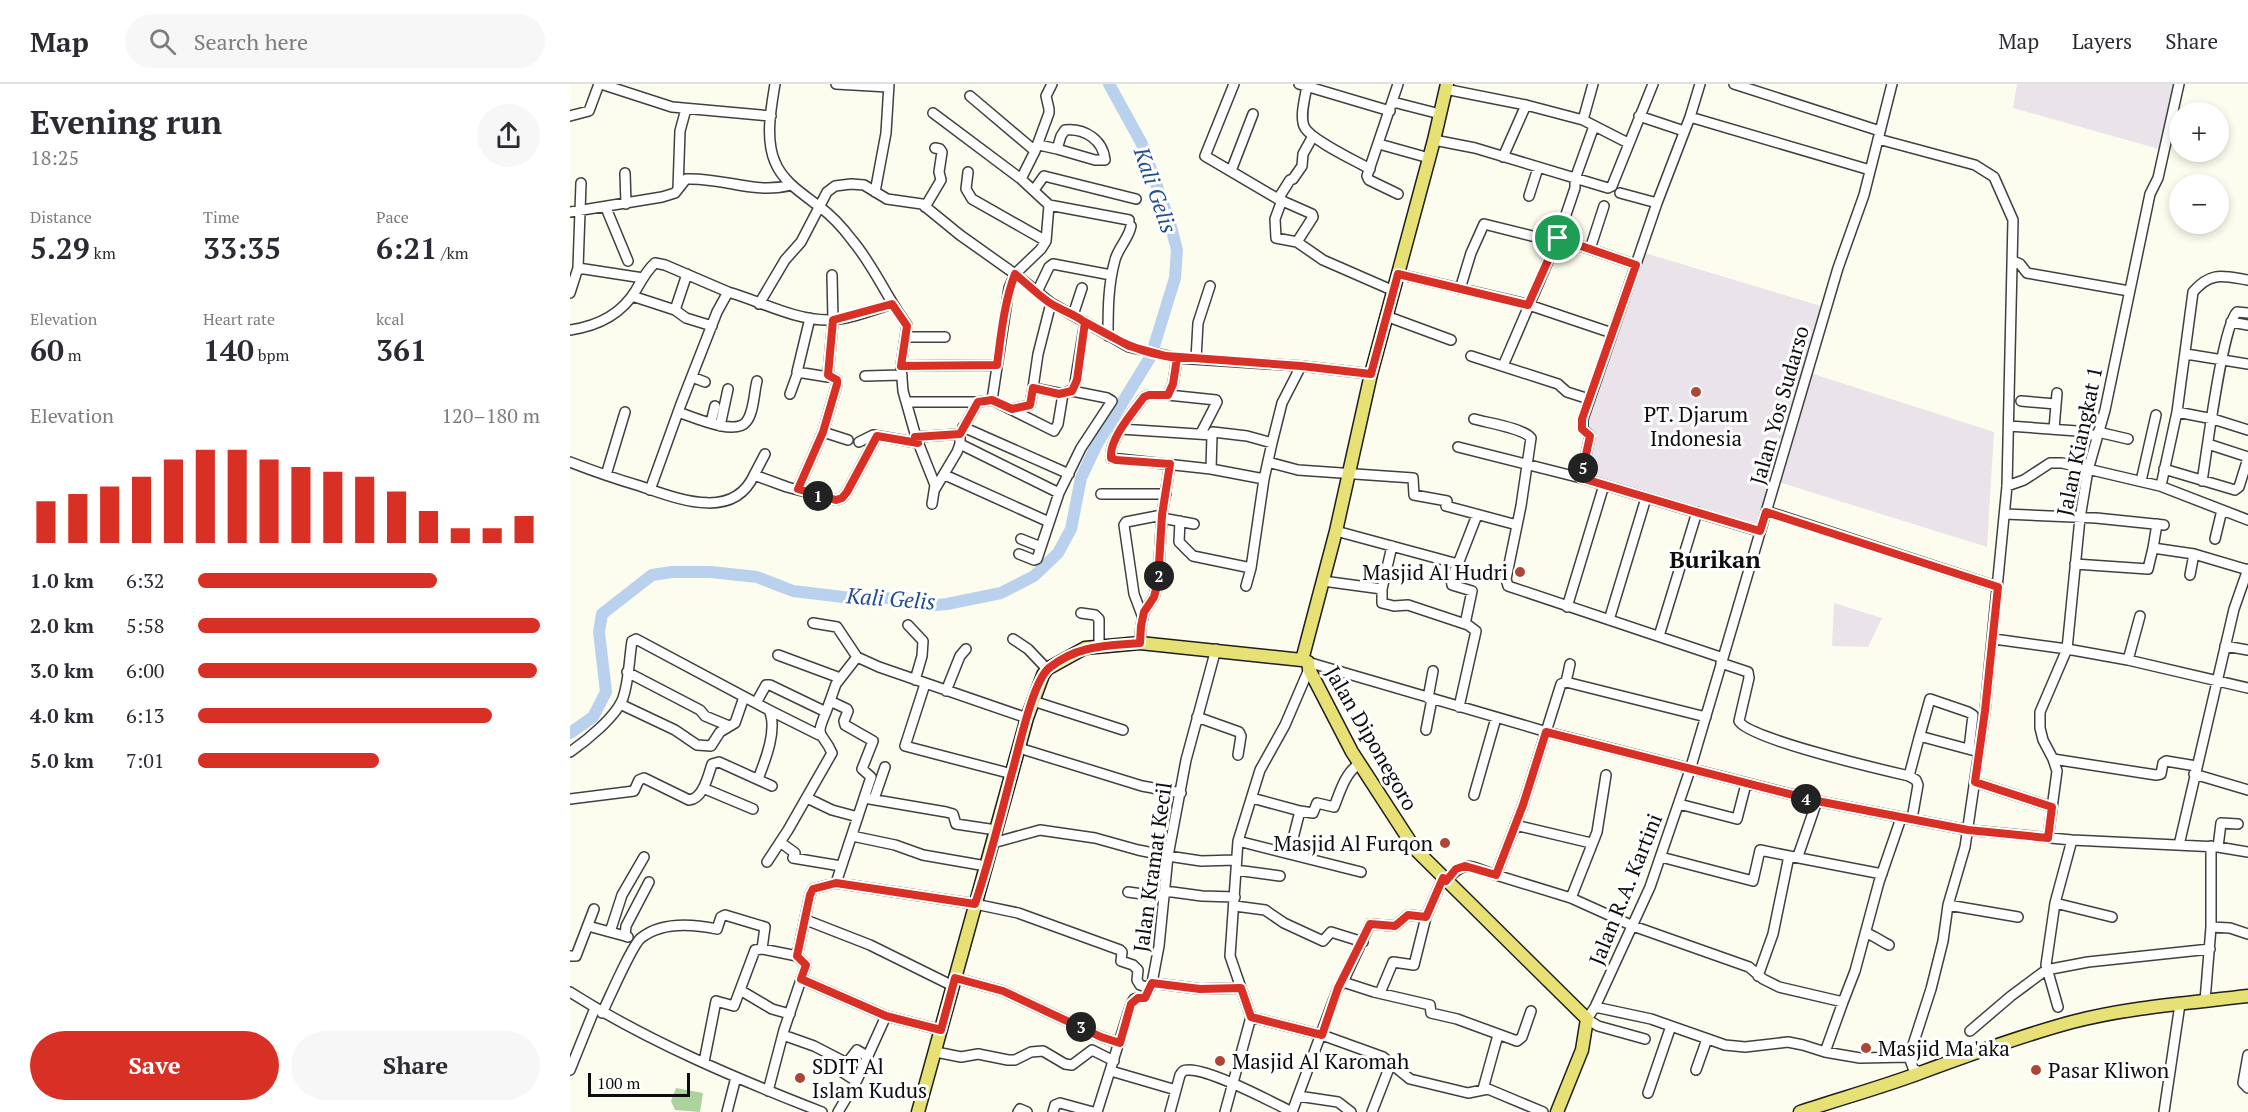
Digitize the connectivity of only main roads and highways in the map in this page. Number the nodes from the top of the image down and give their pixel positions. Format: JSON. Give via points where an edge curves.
{"nodes":[{"id":1,"x":1446,"y":87,"type":"edge"},
{"id":2,"x":1306,"y":664,"type":"junction"},
{"id":3,"x":2248,"y":996,"type":"edge"},
{"id":4,"x":918,"y":1112,"type":"edge"},
{"id":5,"x":1557,"y":1112,"type":"edge"},
{"id":6,"x":1800,"y":1112,"type":"edge"}],
"edges":[{"from":1,"to":2,"type":"main road","via":[[1371,374]]},
{"from":2,"to":4,"type":"main road","via":[[1140,643],[1085,648],[1047,669],[1027,718]]},
{"from":2,"to":5,"type":"main road","name":"Jalan Diponegoro","via":[[1359,764],[1415,849],[1587,1019],[1582,1050]]},
{"from":3,"to":6,"type":"main road","via":[[2073,1022]]}]}
